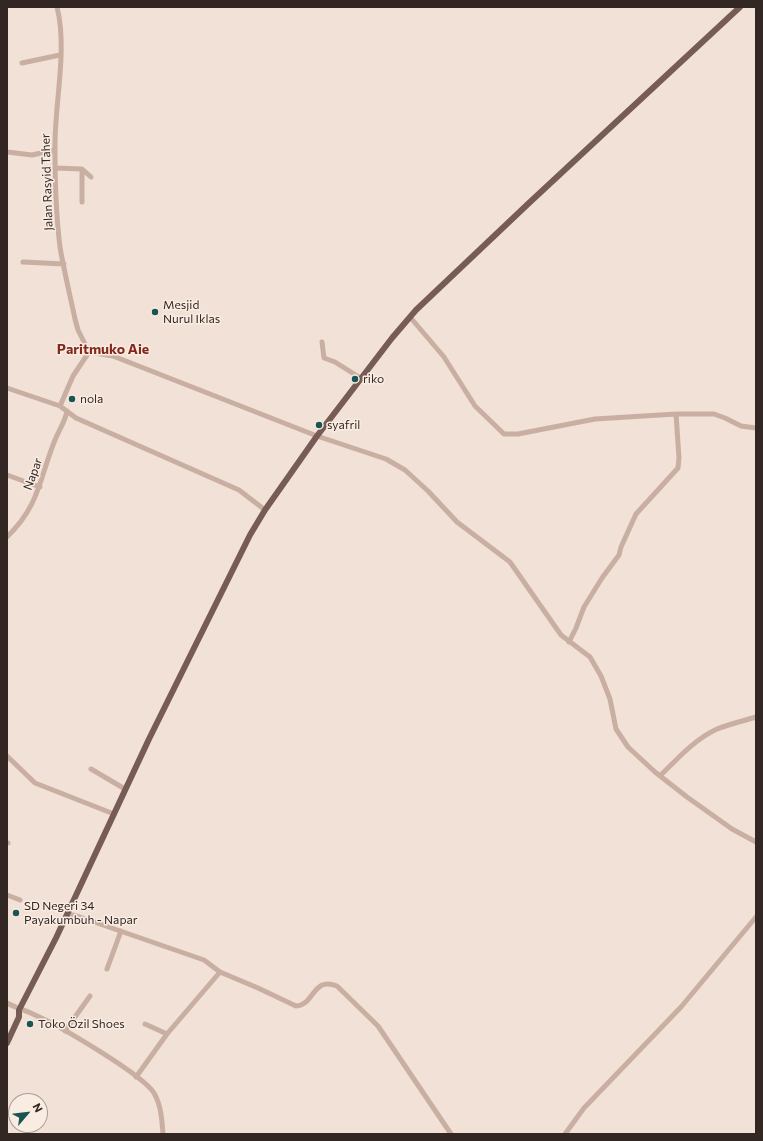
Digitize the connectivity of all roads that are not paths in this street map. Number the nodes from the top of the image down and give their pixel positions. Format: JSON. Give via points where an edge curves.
{"nodes":[{"id":1,"x":57,"y":7,"type":"edge"},
{"id":2,"x":740,"y":7,"type":"edge"},
{"id":3,"x":60,"y":54,"type":"junction"},
{"id":4,"x":22,"y":63,"type":"dead end"},
{"id":5,"x":55,"y":150,"type":"junction"},
{"id":6,"x":7,"y":152,"type":"edge"},
{"id":7,"x":56,"y":168,"type":"junction"},
{"id":8,"x":82,"y":169,"type":"junction"},
{"id":9,"x":91,"y":177,"type":"dead end"},
{"id":10,"x":82,"y":202,"type":"dead end"},
{"id":11,"x":23,"y":262,"type":"dead end"},
{"id":12,"x":64,"y":264,"type":"junction"},
{"id":13,"x":410,"y":317,"type":"junction"},
{"id":14,"x":322,"y":342,"type":"dead end"},
{"id":15,"x":89,"y":352,"type":"junction"},
{"id":16,"x":362,"y":379,"type":"junction"},
{"id":17,"x":7,"y":388,"type":"edge"},
{"id":18,"x":60,"y":406,"type":"junction"},
{"id":19,"x":67,"y":411,"type":"junction"},
{"id":20,"x":676,"y":414,"type":"junction"},
{"id":21,"x":756,"y":428,"type":"edge"},
{"id":22,"x":317,"y":436,"type":"junction"},
{"id":23,"x":7,"y":475,"type":"edge"},
{"id":24,"x":40,"y":487,"type":"junction"},
{"id":25,"x":265,"y":510,"type":"junction"},
{"id":26,"x":7,"y":537,"type":"edge"},
{"id":27,"x":569,"y":642,"type":"junction"},
{"id":28,"x":756,"y":718,"type":"edge"},
{"id":29,"x":7,"y":756,"type":"edge"},
{"id":30,"x":91,"y":769,"type":"dead end"},
{"id":31,"x":660,"y":776,"type":"junction"},
{"id":32,"x":125,"y":789,"type":"junction"},
{"id":33,"x":114,"y":814,"type":"junction"},
{"id":34,"x":756,"y":842,"type":"edge"},
{"id":35,"x":7,"y":895,"type":"edge"},
{"id":36,"x":20,"y":900,"type":"dead end"},
{"id":37,"x":66,"y":914,"type":"junction"},
{"id":38,"x":756,"y":917,"type":"edge"},
{"id":39,"x":122,"y":931,"type":"junction"},
{"id":40,"x":107,"y":969,"type":"dead end"},
{"id":41,"x":220,"y":972,"type":"junction"},
{"id":42,"x":90,"y":996,"type":"dead end"},
{"id":43,"x":7,"y":1003,"type":"edge"},
{"id":44,"x":19,"y":1010,"type":"junction"},
{"id":45,"x":145,"y":1024,"type":"dead end"},
{"id":46,"x":65,"y":1032,"type":"junction"},
{"id":47,"x":167,"y":1034,"type":"junction"},
{"id":48,"x":7,"y":1044,"type":"edge"},
{"id":49,"x":136,"y":1077,"type":"junction"},
{"id":50,"x":162,"y":1134,"type":"edge"},
{"id":51,"x":451,"y":1134,"type":"edge"},
{"id":52,"x":565,"y":1134,"type":"edge"}],
"edges":[{"from":1,"to":3,"type":"street","name":"Jalan Rasyid Taher"},
{"from":2,"to":13,"type":"main road"},
{"from":3,"to":4,"type":"street"},
{"from":3,"to":5,"type":"street","name":"Jalan Rasyid Taher"},
{"from":5,"to":6,"type":"street","via":[[32,155]]},
{"from":5,"to":7,"type":"street","name":"Jalan Rasyid Taher"},
{"from":7,"to":8,"type":"street"},
{"from":7,"to":12,"type":"street","name":"Jalan Rasyid Taher","via":[[58,227]]},
{"from":8,"to":9,"type":"street"},
{"from":8,"to":10,"type":"street"},
{"from":11,"to":12,"type":"street"},
{"from":12,"to":15,"type":"street","name":"Jalan Rasyid Taher","via":[[78,330]]},
{"from":13,"to":16,"type":"main road"},
{"from":13,"to":20,"type":"street","via":[[444,357],[475,406],[504,434],[518,434],[595,419]]},
{"from":14,"to":16,"type":"street","via":[[324,358]]},
{"from":15,"to":18,"type":"street","via":[[73,376]]},
{"from":15,"to":22,"type":"street","via":[[113,356]]},
{"from":16,"to":22,"type":"main road"},
{"from":17,"to":18,"type":"street"},
{"from":18,"to":19,"type":"street"},
{"from":19,"to":24,"type":"street","name":"Napar"},
{"from":19,"to":25,"type":"street","via":[[76,418],[133,444],[163,454],[239,490]]},
{"from":20,"to":21,"type":"street","via":[[714,414],[741,426]]},
{"from":20,"to":27,"type":"street","via":[[680,458],[678,468],[636,514],[619,555],[584,607]]},
{"from":22,"to":25,"type":"main road"},
{"from":22,"to":27,"type":"street","via":[[386,459],[405,470],[457,522],[510,562],[554,626]]},
{"from":23,"to":24,"type":"street"},
{"from":24,"to":26,"type":"street","name":"Napar","via":[[24,518]]},
{"from":25,"to":32,"type":"main road","via":[[234,567]]},
{"from":27,"to":31,"type":"street","via":[[590,657],[601,676],[610,699],[616,729],[624,742]]},
{"from":28,"to":31,"type":"street","via":[[706,735]]},
{"from":29,"to":33,"type":"street","via":[[35,783]]},
{"from":30,"to":32,"type":"street"},
{"from":31,"to":34,"type":"street","via":[[710,814]]},
{"from":32,"to":33,"type":"main road"},
{"from":33,"to":37,"type":"main road"},
{"from":35,"to":36,"type":"street"},
{"from":37,"to":39,"type":"street"},
{"from":37,"to":44,"type":"main road"},
{"from":38,"to":52,"type":"street","via":[[681,1008],[584,1108]]},
{"from":39,"to":40,"type":"street"},
{"from":39,"to":41,"type":"street","via":[[204,960]]},
{"from":41,"to":47,"type":"street"},
{"from":41,"to":51,"type":"street","via":[[296,1006],[303,1004],[322,984],[337,986],[378,1026]]},
{"from":42,"to":46,"type":"street"},
{"from":43,"to":44,"type":"street"},
{"from":44,"to":46,"type":"street","via":[[34,1014]]},
{"from":44,"to":48,"type":"main road","via":[[19,1017]]},
{"from":45,"to":47,"type":"street"},
{"from":46,"to":49,"type":"street"},
{"from":47,"to":49,"type":"street"},
{"from":49,"to":50,"type":"street","via":[[155,1094],[161,1112]]}]}
